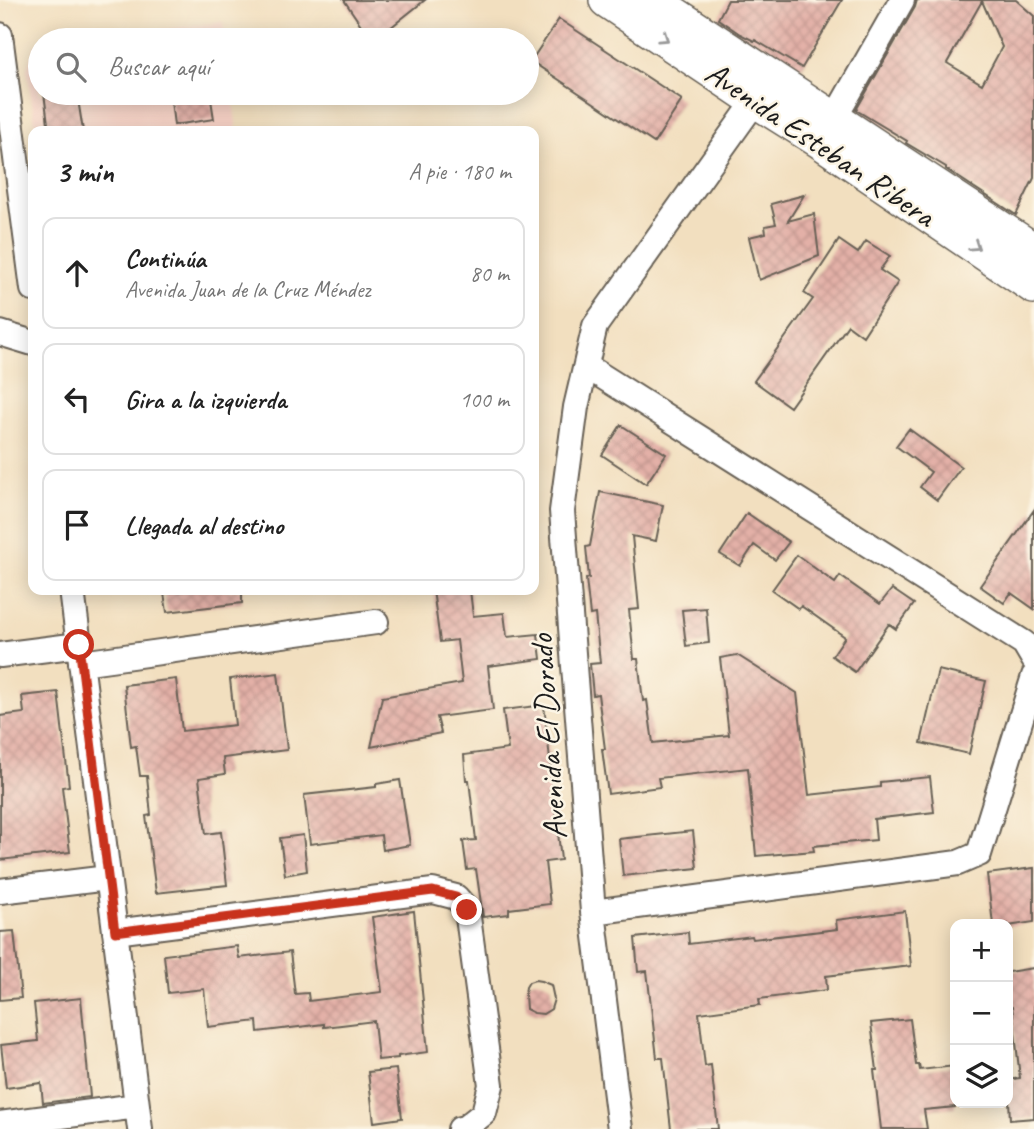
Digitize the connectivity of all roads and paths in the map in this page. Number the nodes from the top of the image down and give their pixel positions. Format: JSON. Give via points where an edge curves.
{"nodes":[{"id":1,"x":607,"y":0,"type":"edge"},
{"id":2,"x":653,"y":0,"type":"edge"},
{"id":3,"x":902,"y":0,"type":"edge"},
{"id":4,"x":0,"y":35,"type":"edge"},
{"id":5,"x":756,"y":100,"type":"junction"},
{"id":6,"x":827,"y":130,"type":"junction"},
{"id":7,"x":28,"y":251,"type":"edge"},
{"id":8,"x":1034,"y":251,"type":"edge"},
{"id":9,"x":1034,"y":286,"type":"edge"},
{"id":10,"x":0,"y":333,"type":"edge"},
{"id":11,"x":28,"y":341,"type":"edge"},
{"id":12,"x":586,"y":366,"type":"junction"},
{"id":13,"x":73,"y":595,"type":"edge"},
{"id":14,"x":376,"y":622,"type":"dead end"},
{"id":15,"x":80,"y":654,"type":"junction"},
{"id":16,"x":0,"y":655,"type":"edge"},
{"id":17,"x":1034,"y":660,"type":"edge"},
{"id":18,"x":1034,"y":676,"type":"edge"},
{"id":19,"x":108,"y":878,"type":"junction"},
{"id":20,"x":0,"y":891,"type":"edge"},
{"id":21,"x":593,"y":912,"type":"junction"},
{"id":22,"x":115,"y":932,"type":"junction"},
{"id":23,"x":138,"y":1117,"type":"edge"},
{"id":24,"x":0,"y":1124,"type":"edge"},
{"id":25,"x":460,"y":1129,"type":"edge"},
{"id":26,"x":620,"y":1129,"type":"edge"}],
"edges":[{"from":1,"to":5,"type":"main road","name":"Avenida Esteban Ribera","one_way":true},
{"from":2,"to":6,"type":"main road","name":"Avenida Esteban Ribera"},
{"from":3,"to":6,"type":"street"},
{"from":4,"to":7,"type":"street"},
{"from":5,"to":6,"type":"main road","name":"Avenida Esteban Ribera"},
{"from":5,"to":12,"type":"street","name":"Avenida El Dorado","via":[[595,326]]},
{"from":6,"to":8,"type":"main road","name":"Avenida Esteban Ribera"},
{"from":6,"to":9,"type":"main road","name":"Avenida Esteban Ribera","one_way":true},
{"from":10,"to":11,"type":"street"},
{"from":12,"to":17,"type":"street","via":[[1024,643]]},
{"from":12,"to":21,"type":"street","name":"Avenida El Dorado","via":[[562,511]]},
{"from":13,"to":15,"type":"street"},
{"from":14,"to":15,"type":"street"},
{"from":15,"to":16,"type":"street"},
{"from":15,"to":19,"type":"street"},
{"from":18,"to":21,"type":"street","via":[[979,854],[958,863]]},
{"from":19,"to":20,"type":"street"},
{"from":19,"to":22,"type":"street"},
{"from":21,"to":26,"type":"street","name":"Avenida El Dorado"},
{"from":22,"to":23,"type":"street"},
{"from":22,"to":25,"type":"street","via":[[433,891],[456,897],[467,910],[491,1085],[484,1113]]},
{"from":23,"to":24,"type":"street"}]}
